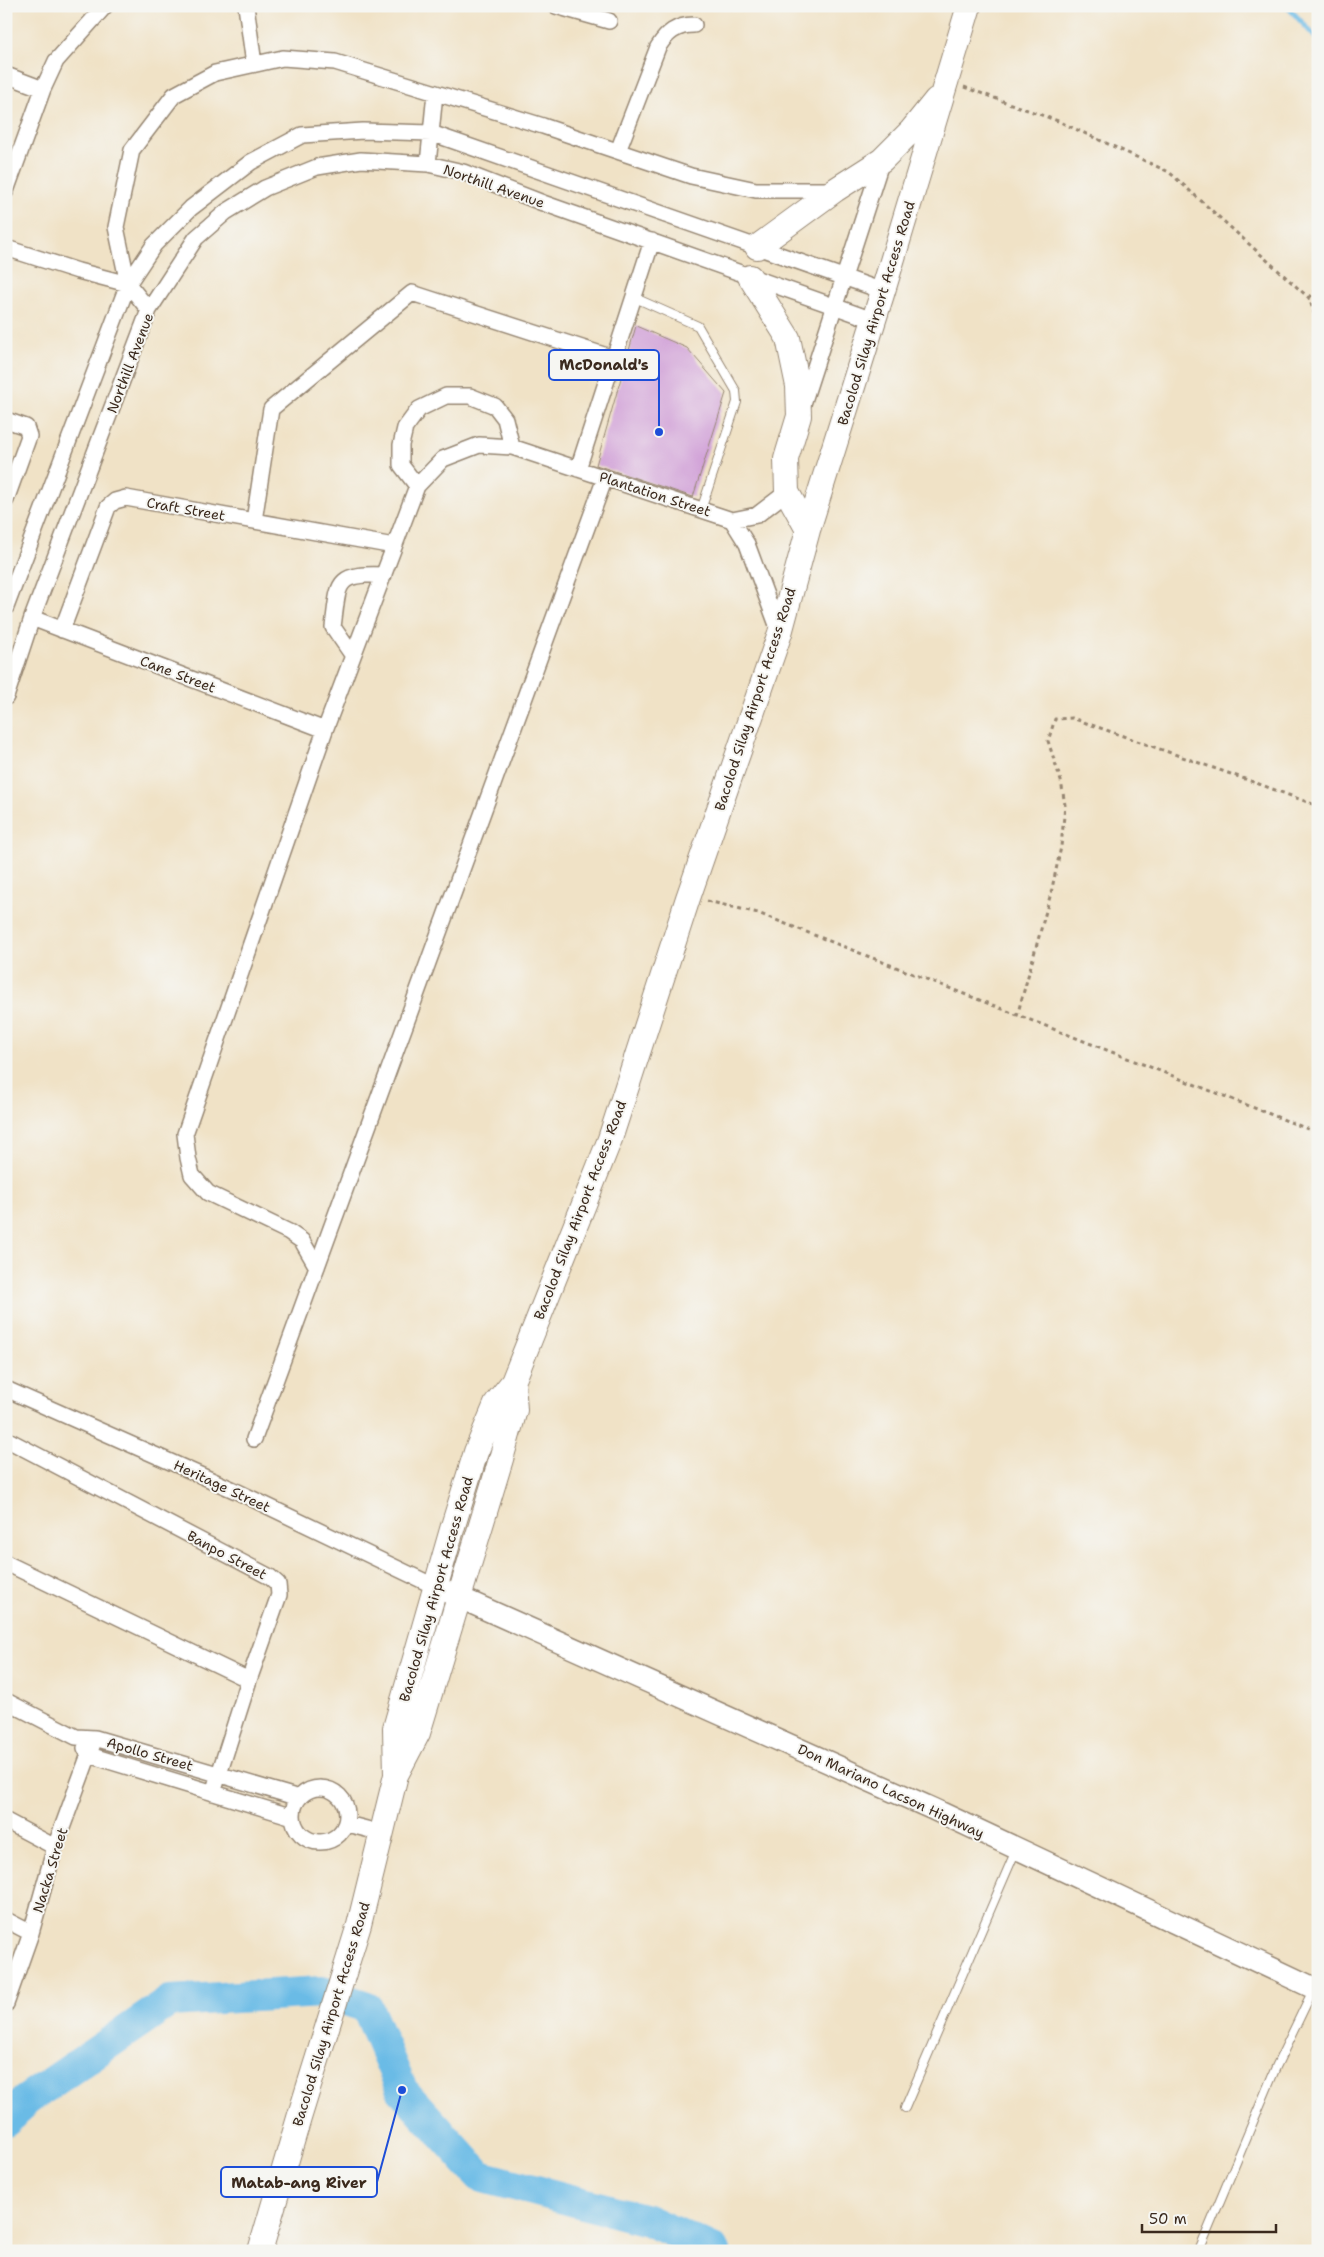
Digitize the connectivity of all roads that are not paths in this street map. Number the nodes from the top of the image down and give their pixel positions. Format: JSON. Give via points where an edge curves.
{"nodes":[{"id":1,"x":105,"y":6,"type":"edge"},
{"id":2,"x":246,"y":6,"type":"edge"},
{"id":3,"x":556,"y":6,"type":"edge"},
{"id":4,"x":969,"y":6,"type":"edge"},
{"id":5,"x":608,"y":21,"type":"dead end"},
{"id":6,"x":694,"y":25,"type":"dead end"},
{"id":7,"x":254,"y":64,"type":"junction"},
{"id":8,"x":6,"y":75,"type":"edge"},
{"id":9,"x":945,"y":86,"type":"junction"},
{"id":10,"x":43,"y":89,"type":"junction"},
{"id":11,"x":435,"y":93,"type":"junction"},
{"id":12,"x":431,"y":133,"type":"junction"},
{"id":13,"x":618,"y":151,"type":"junction"},
{"id":14,"x":882,"y":160,"type":"junction"},
{"id":15,"x":428,"y":164,"type":"junction"},
{"id":16,"x":835,"y":190,"type":"junction"},
{"id":17,"x":6,"y":191,"type":"edge"},
{"id":18,"x":652,"y":241,"type":"junction"},
{"id":19,"x":757,"y":247,"type":"junction"},
{"id":20,"x":6,"y":248,"type":"edge"},
{"id":21,"x":750,"y":277,"type":"junction"},
{"id":22,"x":844,"y":277,"type":"junction"},
{"id":23,"x":128,"y":284,"type":"junction"},
{"id":24,"x":883,"y":291,"type":"junction"},
{"id":25,"x":633,"y":297,"type":"junction"},
{"id":26,"x":835,"y":307,"type":"junction"},
{"id":27,"x":149,"y":310,"type":"junction"},
{"id":28,"x":873,"y":320,"type":"junction"},
{"id":29,"x":613,"y":358,"type":"junction"},
{"id":30,"x":799,"y":416,"type":"junction"},
{"id":31,"x":6,"y":420,"type":"edge"},
{"id":32,"x":512,"y":447,"type":"junction"},
{"id":33,"x":578,"y":469,"type":"junction"},
{"id":34,"x":605,"y":478,"type":"junction"},
{"id":35,"x":417,"y":486,"type":"junction"},
{"id":36,"x":787,"y":492,"type":"junction"},
{"id":37,"x":6,"y":500,"type":"edge"},
{"id":38,"x":701,"y":510,"type":"junction"},
{"id":39,"x":732,"y":520,"type":"junction"},
{"id":40,"x":254,"y":521,"type":"junction"},
{"id":41,"x":808,"y":530,"type":"junction"},
{"id":42,"x":394,"y":546,"type":"junction"},
{"id":43,"x":384,"y":574,"type":"junction"},
{"id":44,"x":6,"y":608,"type":"edge"},
{"id":45,"x":32,"y":618,"type":"junction"},
{"id":46,"x":62,"y":630,"type":"junction"},
{"id":47,"x":780,"y":633,"type":"junction"},
{"id":48,"x":353,"y":656,"type":"junction"},
{"id":49,"x":6,"y":697,"type":"edge"},
{"id":50,"x":325,"y":730,"type":"junction"},
{"id":51,"x":317,"y":1267,"type":"junction"},
{"id":52,"x":513,"y":1382,"type":"junction"},
{"id":53,"x":6,"y":1389,"type":"edge"},
{"id":54,"x":6,"y":1439,"type":"edge"},
{"id":55,"x":254,"y":1439,"type":"dead end"},
{"id":56,"x":6,"y":1563,"type":"edge"},
{"id":57,"x":436,"y":1587,"type":"junction"},
{"id":58,"x":461,"y":1597,"type":"junction"},
{"id":59,"x":249,"y":1680,"type":"junction"},
{"id":60,"x":6,"y":1701,"type":"edge"},
{"id":61,"x":76,"y":1737,"type":"junction"},
{"id":62,"x":95,"y":1738,"type":"junction"},
{"id":63,"x":90,"y":1755,"type":"junction"},
{"id":64,"x":220,"y":1774,"type":"junction"},
{"id":65,"x":396,"y":1775,"type":"junction"},
{"id":66,"x":213,"y":1792,"type":"junction"},
{"id":67,"x":299,"y":1798,"type":"junction"},
{"id":68,"x":293,"y":1817,"type":"junction"},
{"id":69,"x":6,"y":1822,"type":"edge"},
{"id":70,"x":346,"y":1824,"type":"junction"},
{"id":71,"x":382,"y":1833,"type":"junction"},
{"id":72,"x":55,"y":1847,"type":"junction"},
{"id":73,"x":1016,"y":1849,"type":"junction"},
{"id":74,"x":6,"y":1920,"type":"edge"},
{"id":75,"x":31,"y":1932,"type":"junction"},
{"id":76,"x":1316,"y":1989,"type":"edge"},
{"id":77,"x":7,"y":2003,"type":"edge"},
{"id":78,"x":905,"y":2108,"type":"dead end"},
{"id":79,"x":260,"y":2251,"type":"edge"},
{"id":80,"x":1199,"y":2251,"type":"edge"}],
"edges":[{"from":1,"to":10,"type":"street","via":[[56,61]]},
{"from":2,"to":7,"type":"street"},
{"from":3,"to":5,"type":"street"},
{"from":4,"to":9,"type":"main road","name":"Bacolod Silay Airport Access Road"},
{"from":6,"to":13,"type":"street","via":[[675,28],[658,47]]},
{"from":7,"to":11,"type":"street","via":[[283,58],[335,62]]},
{"from":7,"to":23,"type":"street","via":[[215,73],[174,95],[132,150],[116,227]]},
{"from":8,"to":10,"type":"street"},
{"from":9,"to":14,"type":"main road","via":[[911,131]]},
{"from":9,"to":24,"type":"main road","name":"Bacolod Silay Airport Access Road"},
{"from":10,"to":17,"type":"street"},
{"from":11,"to":12,"type":"street"},
{"from":11,"to":13,"type":"street"},
{"from":12,"to":15,"type":"street"},
{"from":12,"to":19,"type":"street"},
{"from":12,"to":23,"type":"street","via":[[364,131],[302,135],[251,162],[191,208],[154,245]]},
{"from":13,"to":16,"type":"street","via":[[691,176],[756,190]]},
{"from":14,"to":16,"type":"main road"},
{"from":14,"to":22,"type":"street"},
{"from":15,"to":18,"type":"street","name":"Northill Avenue","via":[[463,172]]},
{"from":15,"to":27,"type":"street","name":"Northill Avenue","via":[[361,160],[317,167],[265,188],[226,212],[196,238]]},
{"from":16,"to":19,"type":"main road"},
{"from":18,"to":21,"type":"street","name":"Northill Avenue"},
{"from":18,"to":25,"type":"street"},
{"from":19,"to":22,"type":"street"},
{"from":20,"to":23,"type":"street"},
{"from":21,"to":26,"type":"street","name":"Northill Avenue"},
{"from":21,"to":30,"type":"main road","via":[[788,338],[798,386]]},
{"from":22,"to":24,"type":"street"},
{"from":22,"to":26,"type":"street"},
{"from":23,"to":27,"type":"street"},
{"from":23,"to":44,"type":"street"},
{"from":24,"to":28,"type":"main road","name":"Bacolod Silay Airport Access Road"},
{"from":25,"to":29,"type":"street"},
{"from":25,"to":38,"type":"lane","via":[[698,326],[736,391],[737,402]]},
{"from":26,"to":28,"type":"street","name":"Northill Avenue"},
{"from":26,"to":30,"type":"street"},
{"from":27,"to":45,"type":"street","name":"Northill Avenue"},
{"from":28,"to":41,"type":"main road","name":"Bacolod Silay Airport Access Road"},
{"from":29,"to":33,"type":"street"},
{"from":29,"to":40,"type":"street","via":[[412,293],[271,409]]},
{"from":30,"to":36,"type":"main road","via":[[786,459]]},
{"from":31,"to":37,"type":"street","via":[[26,427],[29,436]]},
{"from":32,"to":33,"type":"street","name":"Plantation Street"},
{"from":32,"to":35,"type":"street","name":"Plantation Street","via":[[479,445],[443,459]]},
{"from":32,"to":35,"type":"street","via":[[505,419],[495,406],[470,396],[446,396],[419,409],[405,428],[401,465]]},
{"from":33,"to":34,"type":"street","name":"Plantation Street"},
{"from":34,"to":38,"type":"street","name":"Plantation Street"},
{"from":34,"to":51,"type":"street"},
{"from":35,"to":42,"type":"street"},
{"from":36,"to":39,"type":"street","via":[[757,515]]},
{"from":36,"to":41,"type":"main road"},
{"from":38,"to":39,"type":"street","name":"Plantation Street"},
{"from":39,"to":47,"type":"street","via":[[747,544]]},
{"from":40,"to":42,"type":"street","name":"Craft Street"},
{"from":40,"to":46,"type":"street","name":"Craft Street","via":[[126,498],[115,501],[108,507]]},
{"from":41,"to":47,"type":"main road","name":"Bacolod Silay Airport Access Road"},
{"from":42,"to":43,"type":"street"},
{"from":43,"to":48,"type":"street"},
{"from":43,"to":48,"type":"street","via":[[361,574],[344,579],[339,585],[333,626]]},
{"from":45,"to":46,"type":"street","name":"Cane Street"},
{"from":45,"to":49,"type":"street","name":"Northill Avenue"},
{"from":46,"to":50,"type":"street","name":"Cane Street"},
{"from":47,"to":52,"type":"main road","name":"Bacolod Silay Airport Access Road","via":[[688,898],[610,1139]]},
{"from":48,"to":50,"type":"street"},
{"from":50,"to":51,"type":"street","via":[[185,1134],[192,1175],[208,1193],[289,1232],[302,1241]]},
{"from":51,"to":55,"type":"street"},
{"from":52,"to":57,"type":"main road","name":"Bacolod Silay Airport Access Road","via":[[497,1402],[476,1452]]},
{"from":52,"to":58,"type":"main road","name":"Bacolod Silay Airport Access Road","via":[[515,1410]]},
{"from":53,"to":57,"type":"street","name":"Heritage Street","via":[[236,1491]]},
{"from":54,"to":59,"type":"street","name":"Banpo Street","via":[[278,1584],[279,1595]]},
{"from":56,"to":59,"type":"street"},
{"from":57,"to":58,"type":"street","name":"Don Mariano Lacson Highway"},
{"from":57,"to":65,"type":"main road","name":"Bacolod Silay Airport Access Road","via":[[395,1728]]},
{"from":58,"to":65,"type":"main road","name":"Bacolod Silay Airport Access Road","via":[[438,1660],[418,1733]]},
{"from":58,"to":73,"type":"street","name":"Don Mariano Lacson Highway"},
{"from":59,"to":64,"type":"street","name":"Banpo Street"},
{"from":60,"to":61,"type":"street","name":"Apollo Street"},
{"from":61,"to":62,"type":"street","name":"Apollo Street"},
{"from":61,"to":63,"type":"street"},
{"from":62,"to":63,"type":"street","name":"Nacka Street"},
{"from":62,"to":64,"type":"street","name":"Apollo Street"},
{"from":63,"to":66,"type":"street"},
{"from":63,"to":72,"type":"street","name":"Nacka Street"},
{"from":64,"to":66,"type":"street","name":"Banpo Street"},
{"from":64,"to":67,"type":"street","name":"Apollo Street"},
{"from":65,"to":71,"type":"main road","name":"Bacolod Silay Airport Access Road"},
{"from":66,"to":68,"type":"street"},
{"from":67,"to":68,"type":"street"},
{"from":67,"to":70,"type":"street","via":[[313,1789],[329,1789],[345,1803],[348,1813]]},
{"from":68,"to":70,"type":"street","via":[[302,1836],[322,1843],[341,1833]]},
{"from":69,"to":72,"type":"street"},
{"from":70,"to":71,"type":"street"},
{"from":71,"to":79,"type":"main road","name":"Bacolod Silay Airport Access Road","via":[[359,1925]]},
{"from":72,"to":75,"type":"street","name":"Nacka Street"},
{"from":73,"to":76,"type":"street","name":"Don Mariano Lacson Highway"},
{"from":73,"to":78,"type":"lane"},
{"from":74,"to":75,"type":"street"},
{"from":75,"to":77,"type":"street","name":"Nacka Street"},
{"from":76,"to":80,"type":"lane","via":[[1276,2067]]}]}
